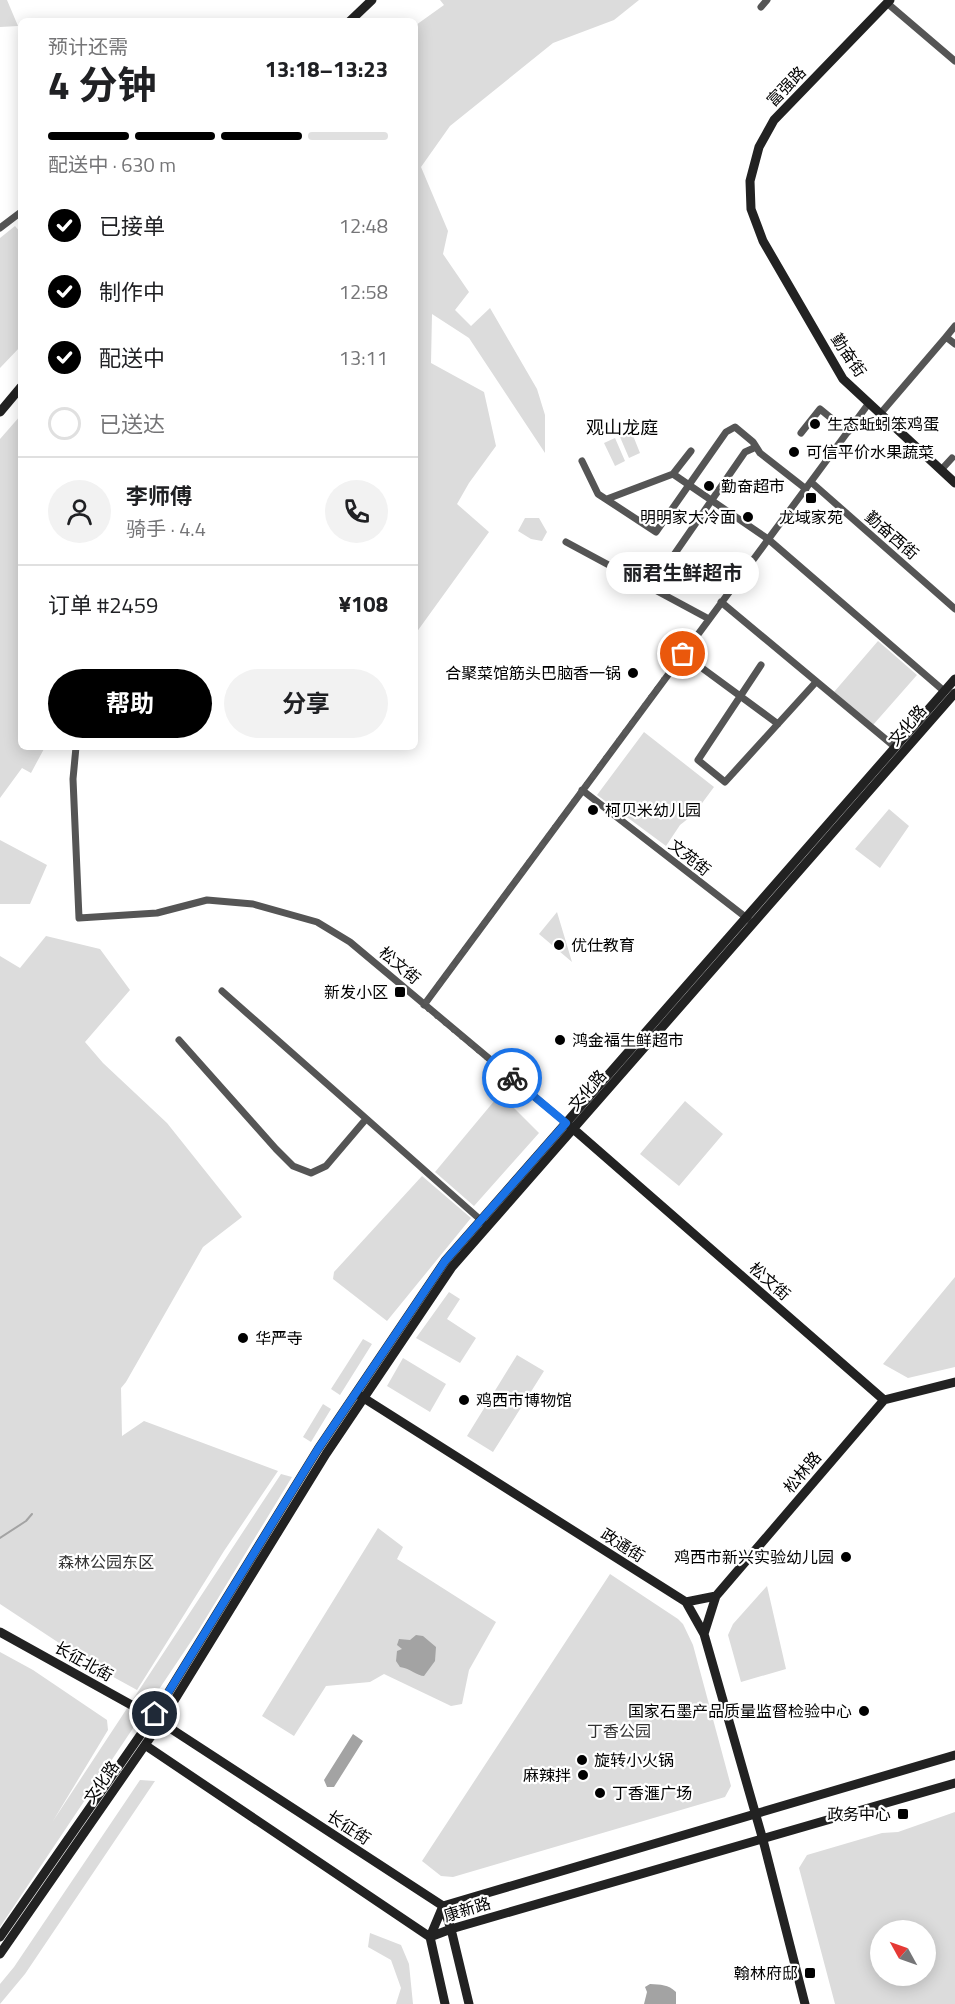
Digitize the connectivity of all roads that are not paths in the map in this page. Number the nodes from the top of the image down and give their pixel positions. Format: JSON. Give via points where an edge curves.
{"nodes":[{"id":1,"x":372,"y":0,"type":"edge"},
{"id":2,"x":767,"y":0,"type":"edge"},
{"id":3,"x":889,"y":1,"type":"edge"},
{"id":4,"x":761,"y":7,"type":"dead end"},
{"id":5,"x":353,"y":18,"type":"edge"},
{"id":6,"x":955,"y":61,"type":"edge"},
{"id":7,"x":18,"y":214,"type":"edge"},
{"id":8,"x":754,"y":216,"type":"joint"},
{"id":9,"x":0,"y":228,"type":"edge"},
{"id":10,"x":955,"y":326,"type":"edge"},
{"id":11,"x":946,"y":337,"type":"junction"},
{"id":12,"x":955,"y":344,"type":"edge"},
{"id":13,"x":18,"y":391,"type":"edge"},
{"id":14,"x":869,"y":404,"type":"junction"},
{"id":15,"x":0,"y":412,"type":"edge"},
{"id":16,"x":880,"y":414,"type":"junction"},
{"id":17,"x":848,"y":432,"type":"junction"},
{"id":18,"x":801,"y":433,"type":"dead end"},
{"id":19,"x":756,"y":447,"type":"junction"},
{"id":20,"x":691,"y":451,"type":"dead end"},
{"id":21,"x":952,"y":458,"type":"dead end"},
{"id":22,"x":582,"y":461,"type":"dead end"},
{"id":23,"x":941,"y":470,"type":"junction"},
{"id":24,"x":673,"y":474,"type":"junction"},
{"id":25,"x":811,"y":482,"type":"junction"},
{"id":26,"x":955,"y":483,"type":"edge"},
{"id":27,"x":688,"y":486,"type":"junction"},
{"id":28,"x":806,"y":489,"type":"junction"},
{"id":29,"x":607,"y":499,"type":"junction"},
{"id":30,"x":768,"y":539,"type":"junction"},
{"id":31,"x":566,"y":542,"type":"dead end"},
{"id":32,"x":651,"y":588,"type":"junction"},
{"id":33,"x":722,"y":602,"type":"junction"},
{"id":34,"x":955,"y":609,"type":"edge"},
{"id":35,"x":709,"y":619,"type":"junction"},
{"id":36,"x":683,"y":654,"type":"junction"},
{"id":37,"x":761,"y":665,"type":"dead end"},
{"id":38,"x":955,"y":679,"type":"edge"},
{"id":39,"x":816,"y":682,"type":"junction"},
{"id":40,"x":944,"y":691,"type":"junction"},
{"id":41,"x":955,"y":693,"type":"edge"},
{"id":42,"x":740,"y":697,"type":"junction"},
{"id":43,"x":778,"y":724,"type":"junction"},
{"id":44,"x":895,"y":747,"type":"junction"},
{"id":45,"x":76,"y":750,"type":"edge"},
{"id":46,"x":582,"y":790,"type":"junction"},
{"id":47,"x":749,"y":921,"type":"junction"},
{"id":48,"x":222,"y":991,"type":"dead end"},
{"id":49,"x":424,"y":1005,"type":"junction"},
{"id":50,"x":179,"y":1040,"type":"dead end"},
{"id":51,"x":366,"y":1119,"type":"junction"},
{"id":52,"x":569,"y":1126,"type":"junction"},
{"id":53,"x":484,"y":1223,"type":"junction"},
{"id":54,"x":955,"y":1382,"type":"edge"},
{"id":55,"x":360,"y":1396,"type":"junction"},
{"id":56,"x":884,"y":1400,"type":"junction"},
{"id":57,"x":716,"y":1596,"type":"junction"},
{"id":58,"x":686,"y":1602,"type":"junction"},
{"id":59,"x":0,"y":1632,"type":"edge"},
{"id":60,"x":704,"y":1634,"type":"junction"},
{"id":61,"x":157,"y":1719,"type":"junction"},
{"id":62,"x":145,"y":1745,"type":"junction"},
{"id":63,"x":955,"y":1755,"type":"edge"},
{"id":64,"x":955,"y":1783,"type":"edge"},
{"id":65,"x":756,"y":1814,"type":"junction"},
{"id":66,"x":763,"y":1840,"type":"junction"},
{"id":67,"x":443,"y":1906,"type":"junction"},
{"id":68,"x":451,"y":1929,"type":"junction"},
{"id":69,"x":0,"y":1937,"type":"edge"},
{"id":70,"x":430,"y":1937,"type":"junction"},
{"id":71,"x":0,"y":1954,"type":"edge"},
{"id":72,"x":445,"y":2004,"type":"edge"},
{"id":73,"x":469,"y":2004,"type":"edge"},
{"id":74,"x":806,"y":2004,"type":"edge"}],
"edges":[{"from":1,"to":5,"type":"main road"},
{"from":2,"to":4,"type":"street"},
{"from":3,"to":6,"type":"street"},
{"from":3,"to":8,"type":"main road","name":"富强路","via":[[774,120],[759,147],[750,181]]},
{"from":7,"to":9,"type":"street"},
{"from":8,"to":14,"type":"main road","name":"勤奋街","via":[[763,241],[843,379]]},
{"from":10,"to":11,"type":"street"},
{"from":11,"to":12,"type":"street"},
{"from":11,"to":16,"type":"street"},
{"from":13,"to":15,"type":"main road"},
{"from":14,"to":16,"type":"main road","name":"勤奋街"},
{"from":14,"to":17,"type":"street"},
{"from":16,"to":23,"type":"main road","name":"勤奋街"},
{"from":17,"to":18,"type":"street","via":[[820,409]]},
{"from":17,"to":25,"type":"street"},
{"from":19,"to":27,"type":"street","via":[[735,427],[726,432]]},
{"from":19,"to":28,"type":"street"},
{"from":19,"to":32,"type":"street","via":[[744,452]]},
{"from":20,"to":24,"type":"street"},
{"from":21,"to":23,"type":"street"},
{"from":22,"to":29,"type":"street","via":[[598,494]]},
{"from":23,"to":26,"type":"main road","name":"勤奋街"},
{"from":24,"to":27,"type":"street"},
{"from":24,"to":29,"type":"street"},
{"from":25,"to":28,"type":"street"},
{"from":25,"to":34,"type":"street","name":"勤奋西街"},
{"from":27,"to":29,"type":"street","via":[[656,532]]},
{"from":27,"to":30,"type":"street"},
{"from":28,"to":30,"type":"street"},
{"from":30,"to":33,"type":"street"},
{"from":30,"to":40,"type":"street"},
{"from":31,"to":32,"type":"street"},
{"from":32,"to":35,"type":"street"},
{"from":33,"to":35,"type":"street"},
{"from":33,"to":39,"type":"street"},
{"from":35,"to":36,"type":"street"},
{"from":36,"to":42,"type":"street"},
{"from":36,"to":46,"type":"street"},
{"from":37,"to":42,"type":"street"},
{"from":38,"to":40,"type":"main road","name":"文化路"},
{"from":39,"to":43,"type":"street"},
{"from":39,"to":44,"type":"street"},
{"from":40,"to":44,"type":"main road","name":"文化路"},
{"from":41,"to":47,"type":"main road","name":"文化路"},
{"from":42,"to":43,"type":"street"},
{"from":42,"to":43,"type":"street","via":[[698,760],[725,782]]},
{"from":44,"to":47,"type":"main road","name":"文化路"},
{"from":45,"to":49,"type":"street","name":"松文街","via":[[73,778],[79,918],[157,913],[207,900],[253,904],[290,913],[317,922],[350,942]]},
{"from":46,"to":47,"type":"street","name":"文苑街"},
{"from":46,"to":49,"type":"street"},
{"from":47,"to":52,"type":"main road","name":"文化路"},
{"from":48,"to":51,"type":"street"},
{"from":49,"to":52,"type":"street","name":"松文街"},
{"from":50,"to":51,"type":"street","via":[[293,1166],[311,1173],[326,1166]]},
{"from":51,"to":53,"type":"street"},
{"from":52,"to":53,"type":"main road","name":"文化路"},
{"from":52,"to":56,"type":"main road","name":"松文街"},
{"from":53,"to":55,"type":"main road","name":"文化路","via":[[445,1261]]},
{"from":54,"to":56,"type":"main road"},
{"from":55,"to":58,"type":"main road","name":"政通街"},
{"from":55,"to":61,"type":"main road","name":"文化路","via":[[318,1449]]},
{"from":56,"to":57,"type":"main road","name":"松林路"},
{"from":57,"to":58,"type":"main road"},
{"from":57,"to":60,"type":"main road"},
{"from":58,"to":60,"type":"main road","name":"政通街"},
{"from":59,"to":61,"type":"main road","name":"长征北街"},
{"from":60,"to":65,"type":"main road","name":"政通街"},
{"from":61,"to":62,"type":"main road","name":"文化路"},
{"from":61,"to":67,"type":"main road","name":"长征街"},
{"from":61,"to":69,"type":"main road","name":"文化路"},
{"from":62,"to":70,"type":"main road"},
{"from":62,"to":71,"type":"main road","name":"文化路"},
{"from":63,"to":65,"type":"main road","name":"康新路"},
{"from":64,"to":66,"type":"main road","name":"康新路"},
{"from":65,"to":66,"type":"main road","name":"政通街"},
{"from":65,"to":67,"type":"main road","name":"康新路"},
{"from":66,"to":68,"type":"main road","name":"康新路"},
{"from":66,"to":74,"type":"main road"},
{"from":67,"to":68,"type":"main road"},
{"from":67,"to":70,"type":"main road","name":"康新路"},
{"from":68,"to":70,"type":"main road","name":"康新路"},
{"from":68,"to":73,"type":"main road"},
{"from":70,"to":72,"type":"main road"}]}
